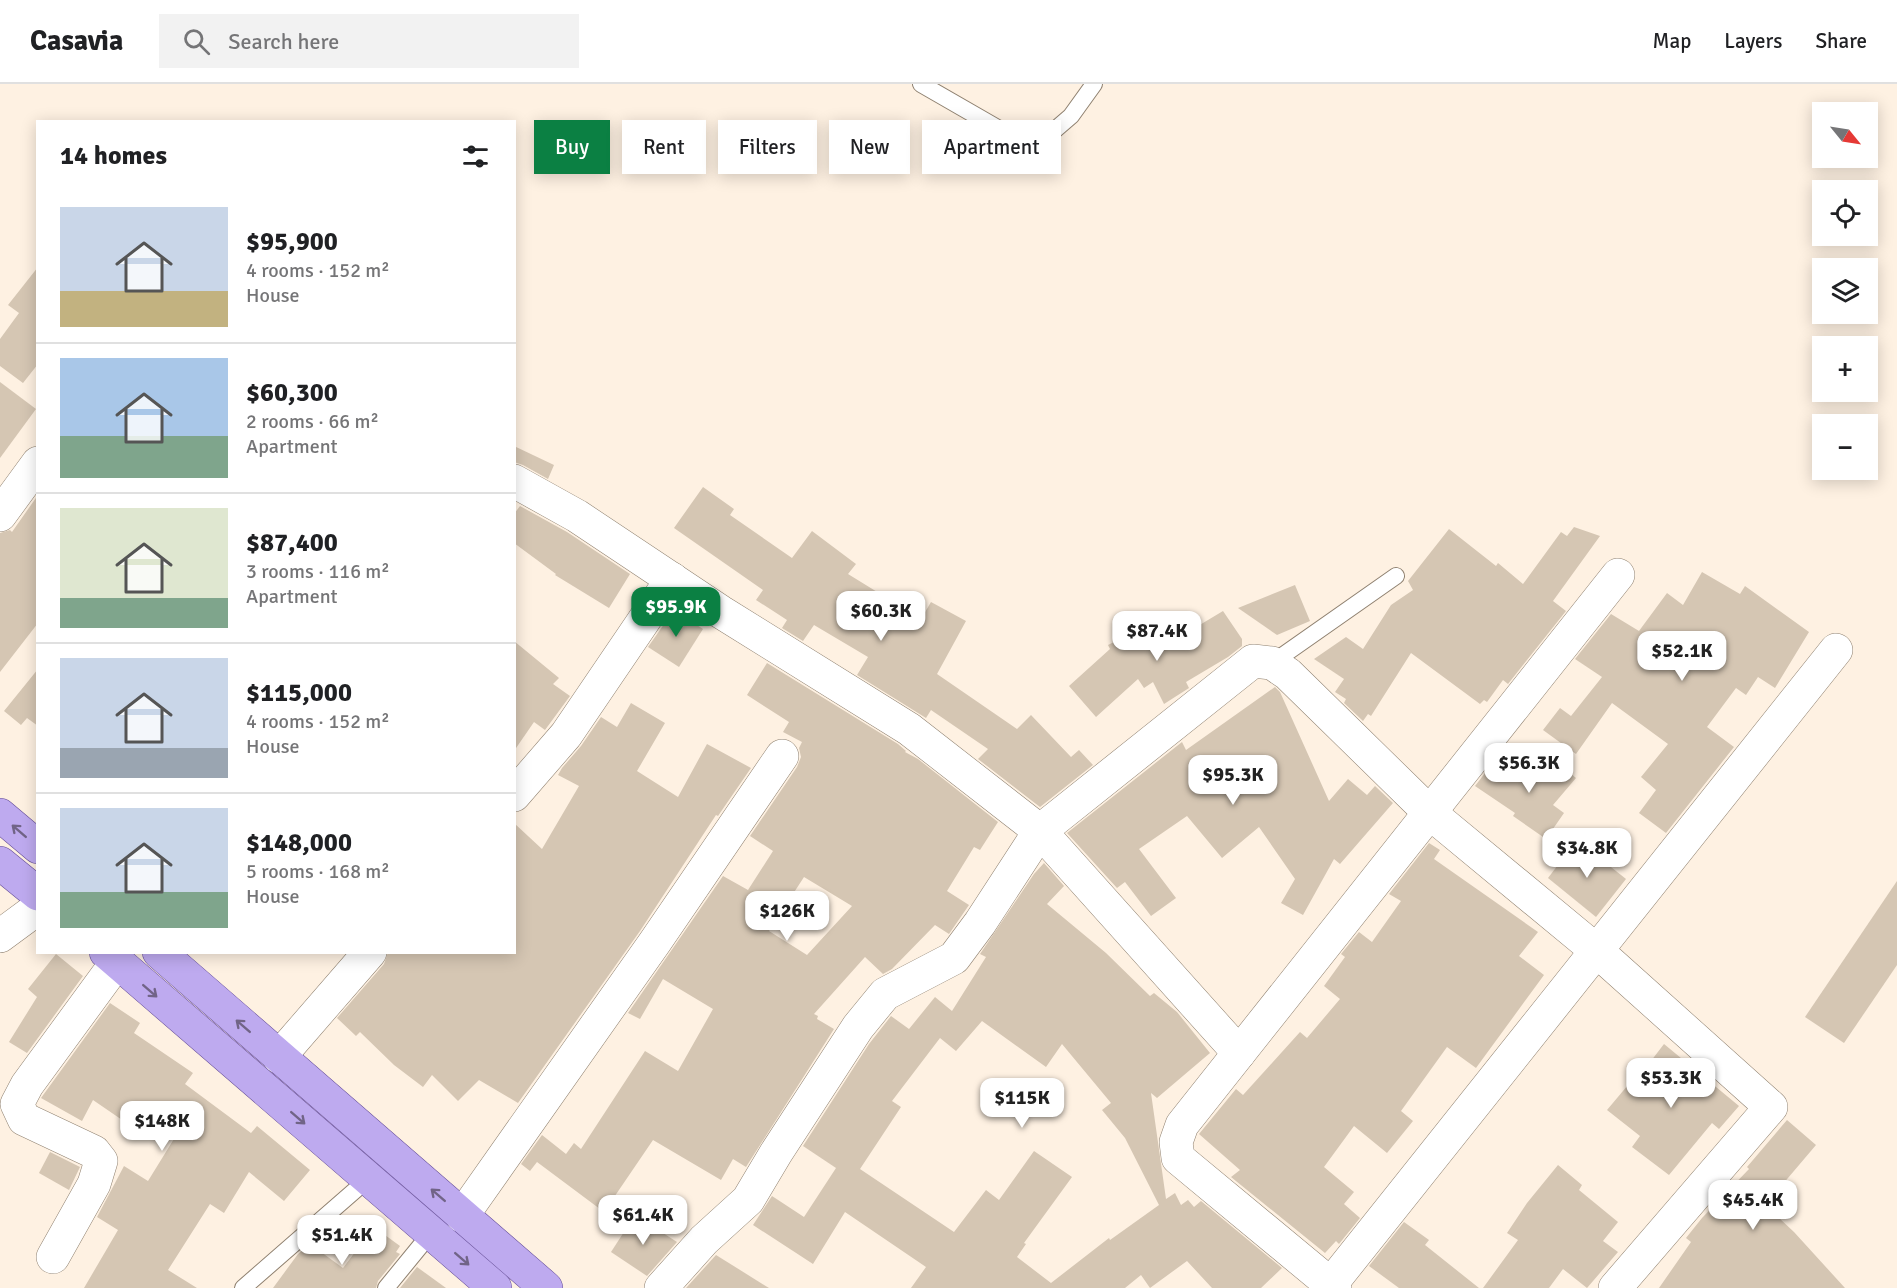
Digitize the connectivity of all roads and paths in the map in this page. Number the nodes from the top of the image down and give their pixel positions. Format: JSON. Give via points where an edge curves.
{"nodes":[{"id":1,"x":921,"y":84,"type":"edge"},
{"id":2,"x":1094,"y":84,"type":"edge"},
{"id":3,"x":36,"y":466,"type":"edge"},
{"id":4,"x":516,"y":482,"type":"edge"},
{"id":5,"x":0,"y":515,"type":"edge"},
{"id":6,"x":1618,"y":574,"type":"dead end"},
{"id":7,"x":1396,"y":576,"type":"dead end"},
{"id":8,"x":672,"y":579,"type":"junction"},
{"id":9,"x":1836,"y":651,"type":"dead end"},
{"id":10,"x":1272,"y":663,"type":"junction"},
{"id":11,"x":782,"y":756,"type":"dead end"},
{"id":12,"x":516,"y":793,"type":"edge"},
{"id":13,"x":1430,"y":813,"type":"junction"},
{"id":14,"x":0,"y":815,"type":"edge"},
{"id":15,"x":1040,"y":831,"type":"junction"},
{"id":16,"x":36,"y":845,"type":"edge"},
{"id":17,"x":0,"y":863,"type":"edge"},
{"id":18,"x":36,"y":892,"type":"edge"},
{"id":19,"x":36,"y":909,"type":"edge"},
{"id":20,"x":0,"y":936,"type":"edge"},
{"id":21,"x":1597,"y":951,"type":"junction"},
{"id":22,"x":161,"y":954,"type":"edge"},
{"id":23,"x":368,"y":954,"type":"edge"},
{"id":24,"x":112,"y":957,"type":"edge"},
{"id":25,"x":1239,"y":1053,"type":"junction"},
{"id":26,"x":279,"y":1057,"type":"junction"},
{"id":27,"x":368,"y":1179,"type":"junction"},
{"id":28,"x":462,"y":1216,"type":"junction"},
{"id":29,"x":432,"y":1233,"type":"junction"},
{"id":30,"x":52,"y":1257,"type":"dead end"},
{"id":31,"x":1333,"y":1286,"type":"edge"},
{"id":32,"x":243,"y":1288,"type":"edge"},
{"id":33,"x":386,"y":1288,"type":"edge"},
{"id":34,"x":495,"y":1288,"type":"edge"},
{"id":35,"x":546,"y":1288,"type":"edge"},
{"id":36,"x":661,"y":1288,"type":"edge"},
{"id":37,"x":1615,"y":1288,"type":"edge"}],
"edges":[{"from":1,"to":2,"type":"lane","via":[[1020,141],[1049,135],[1071,116]]},
{"from":3,"to":5,"type":"street"},
{"from":4,"to":8,"type":"street","via":[[577,516]]},
{"from":6,"to":13,"type":"street"},
{"from":7,"to":10,"type":"lane"},
{"from":8,"to":12,"type":"street","via":[[566,735]]},
{"from":8,"to":15,"type":"street","via":[[909,729]]},
{"from":9,"to":21,"type":"street"},
{"from":10,"to":13,"type":"street","via":[[1288,674]]},
{"from":10,"to":15,"type":"street","via":[[1253,661]]},
{"from":11,"to":28,"type":"street"},
{"from":13,"to":21,"type":"street"},
{"from":13,"to":25,"type":"street"},
{"from":16,"to":14,"type":"main road","one_way":true},
{"from":15,"to":25,"type":"street"},
{"from":15,"to":36,"type":"street","via":[[954,958],[885,994],[852,1037],[748,1200],[704,1240]]},
{"from":17,"to":18,"type":"main road"},
{"from":19,"to":20,"type":"street"},
{"from":21,"to":31,"type":"street"},
{"from":21,"to":37,"type":"street","via":[[1771,1107]]},
{"from":26,"to":22,"type":"main road","one_way":true},
{"from":23,"to":26,"type":"street"},
{"from":24,"to":27,"type":"main road","one_way":true},
{"from":24,"to":30,"type":"street","via":[[17,1104],[24,1119],[94,1152],[101,1161],[94,1184]]},
{"from":25,"to":31,"type":"street","via":[[1182,1125],[1176,1142],[1178,1158]]},
{"from":28,"to":26,"type":"main road","one_way":true},
{"from":27,"to":29,"type":"main road"},
{"from":27,"to":32,"type":"lane"},
{"from":28,"to":35,"type":"main road"},
{"from":29,"to":33,"type":"lane"},
{"from":29,"to":34,"type":"main road","one_way":true}]}
